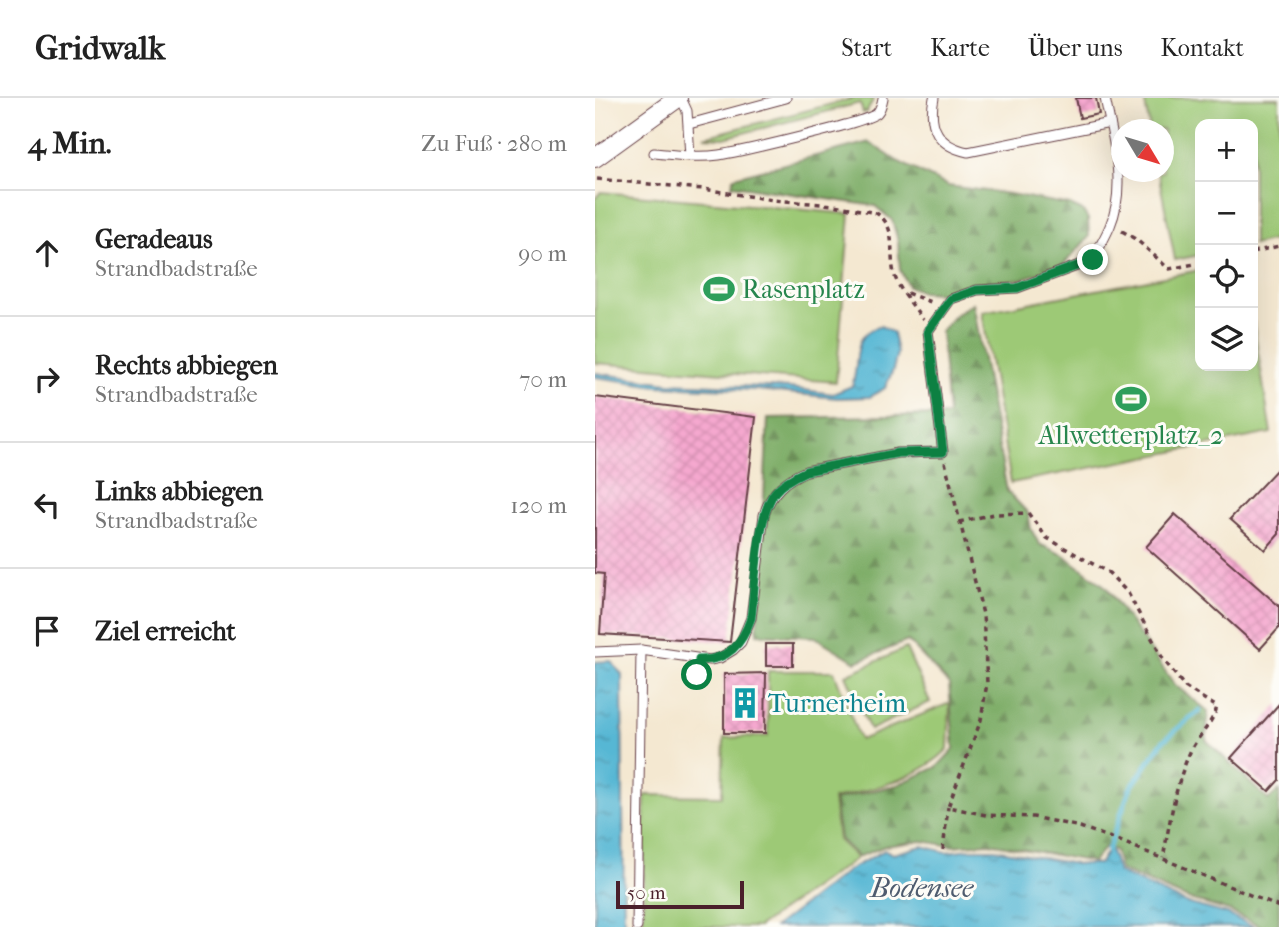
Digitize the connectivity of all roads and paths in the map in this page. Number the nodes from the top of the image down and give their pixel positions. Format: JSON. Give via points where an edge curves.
{"nodes":[{"id":1,"x":679,"y":98,"type":"edge"},
{"id":2,"x":786,"y":98,"type":"edge"},
{"id":3,"x":884,"y":98,"type":"edge"},
{"id":4,"x":934,"y":98,"type":"edge"},
{"id":5,"x":1105,"y":98,"type":"edge"},
{"id":6,"x":1110,"y":123,"type":"junction"},
{"id":7,"x":689,"y":124,"type":"junction"},
{"id":8,"x":654,"y":153,"type":"dead end"},
{"id":9,"x":690,"y":156,"type":"junction"},
{"id":10,"x":595,"y":158,"type":"edge"},
{"id":11,"x":597,"y":179,"type":"dead end"},
{"id":12,"x":1111,"y":225,"type":"junction"},
{"id":13,"x":1279,"y":246,"type":"edge"},
{"id":14,"x":1258,"y":251,"type":"edge"},
{"id":15,"x":1195,"y":264,"type":"edge"},
{"id":16,"x":903,"y":290,"type":"junction"},
{"id":17,"x":951,"y":299,"type":"junction"},
{"id":18,"x":928,"y":331,"type":"junction"},
{"id":19,"x":943,"y":452,"type":"junction"},
{"id":20,"x":960,"y":524,"type":"junction"},
{"id":21,"x":642,"y":650,"type":"junction"},
{"id":22,"x":595,"y":652,"type":"edge"},
{"id":23,"x":699,"y":660,"type":"junction"},
{"id":24,"x":697,"y":675,"type":"dead end"},
{"id":25,"x":948,"y":807,"type":"junction"},
{"id":26,"x":943,"y":850,"type":"dead end"},
{"id":27,"x":1163,"y":858,"type":"junction"},
{"id":28,"x":1279,"y":907,"type":"edge"},
{"id":29,"x":637,"y":927,"type":"edge"}],
"edges":[{"from":1,"to":7,"type":"lane"},
{"from":1,"to":10,"type":"street"},
{"from":2,"to":7,"type":"lane"},
{"from":3,"to":9,"type":"lane","via":[[877,114],[867,120],[718,155]]},
{"from":4,"to":6,"type":"lane","via":[[935,130],[953,149],[968,152]]},
{"from":5,"to":6,"type":"lane"},
{"from":6,"to":12,"type":"lane","via":[[1118,179]]},
{"from":7,"to":9,"type":"lane"},
{"from":8,"to":9,"type":"lane"},
{"from":11,"to":16,"type":"path","via":[[876,213],[891,233],[893,269]]},
{"from":12,"to":15,"type":"path","via":[[1137,240],[1169,269]]},
{"from":12,"to":17,"type":"lane","via":[[1093,260],[1017,288],[977,290]]},
{"from":13,"to":14,"type":"path"},
{"from":16,"to":17,"type":"path","via":[[925,302]]},
{"from":16,"to":18,"type":"path"},
{"from":17,"to":18,"type":"lane"},
{"from":18,"to":19,"type":"lane"},
{"from":19,"to":20,"type":"path"},
{"from":19,"to":23,"type":"lane","via":[[898,453],[806,471],[785,482],[764,515],[747,631],[727,654]]},
{"from":20,"to":25,"type":"path","via":[[983,614],[986,683],[981,720]]},
{"from":20,"to":27,"type":"path","via":[[994,514],[1028,513],[1047,538],[1109,573],[1128,593],[1163,659],[1185,687],[1217,707],[1192,749],[1174,797]]},
{"from":21,"to":22,"type":"lane"},
{"from":21,"to":23,"type":"lane"},
{"from":21,"to":29,"type":"lane"},
{"from":23,"to":24,"type":"lane"},
{"from":25,"to":26,"type":"path"},
{"from":25,"to":27,"type":"path","via":[[1080,827]]},
{"from":27,"to":28,"type":"path"}]}
